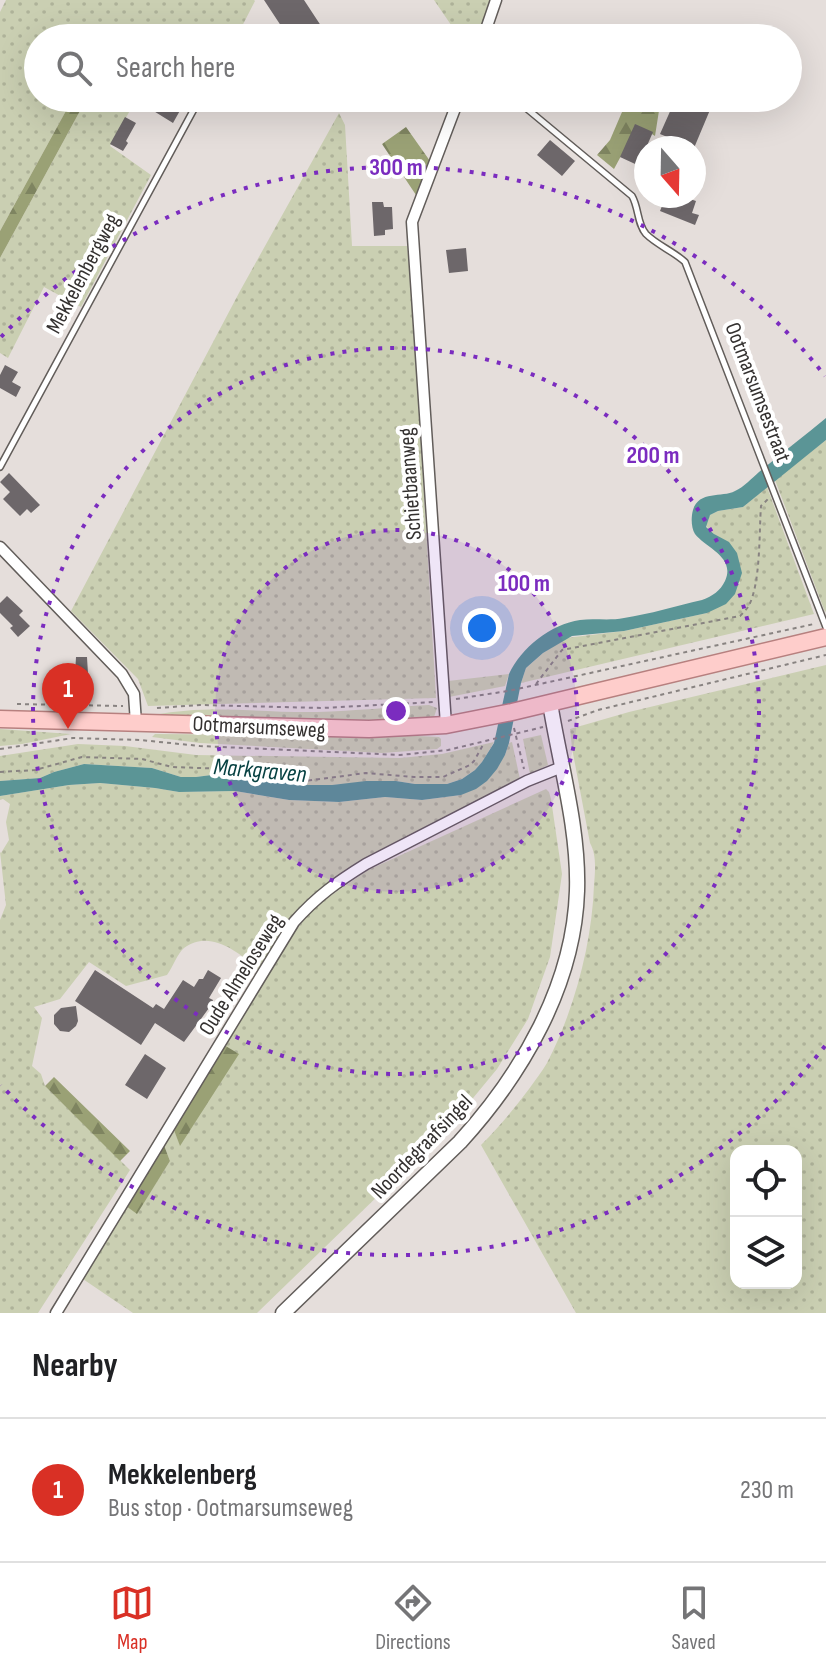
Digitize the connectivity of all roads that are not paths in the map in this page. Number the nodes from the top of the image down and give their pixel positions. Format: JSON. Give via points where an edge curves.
{"nodes":[{"id":1,"x":496,"y":0,"type":"edge"},
{"id":2,"x":488,"y":24,"type":"edge"},
{"id":3,"x":192,"y":112,"type":"edge"},
{"id":4,"x":454,"y":112,"type":"edge"},
{"id":5,"x":531,"y":112,"type":"edge"},
{"id":6,"x":0,"y":467,"type":"edge"},
{"id":7,"x":0,"y":547,"type":"edge"},
{"id":8,"x":825,"y":628,"type":"edge"},
{"id":9,"x":550,"y":703,"type":"junction"},
{"id":10,"x":136,"y":715,"type":"junction"},
{"id":11,"x":0,"y":719,"type":"edge"},
{"id":12,"x":446,"y":725,"type":"junction"},
{"id":13,"x":562,"y":767,"type":"junction"},
{"id":14,"x":56,"y":1313,"type":"edge"},
{"id":15,"x":283,"y":1313,"type":"edge"}],
"edges":[{"from":1,"to":2,"type":"street"},
{"from":3,"to":6,"type":"lane","name":"Mekkelenbergweg"},
{"from":4,"to":12,"type":"street","name":"Schietbaanweg","via":[[412,222]]},
{"from":5,"to":8,"type":"lane","name":"Ootmarsumsestraat","via":[[632,196],[647,234],[685,262]]},
{"from":7,"to":10,"type":"street","via":[[122,674],[134,694]]},
{"from":8,"to":9,"type":"main road"},
{"from":9,"to":12,"type":"main road","name":"Ootmarsumseweg"},
{"from":9,"to":13,"type":"main road","name":"Noordegraafsingel"},
{"from":10,"to":11,"type":"main road","name":"Ootmarsumseweg"},
{"from":10,"to":12,"type":"main road","name":"Ootmarsumseweg","via":[[369,729]]},
{"from":13,"to":14,"type":"street","name":"Oude Almeloseweg","via":[[366,864],[311,902]]},
{"from":13,"to":15,"type":"main road","name":"Noordegraafsingel","via":[[577,891],[571,945],[553,999],[518,1069],[460,1142]]}]}
